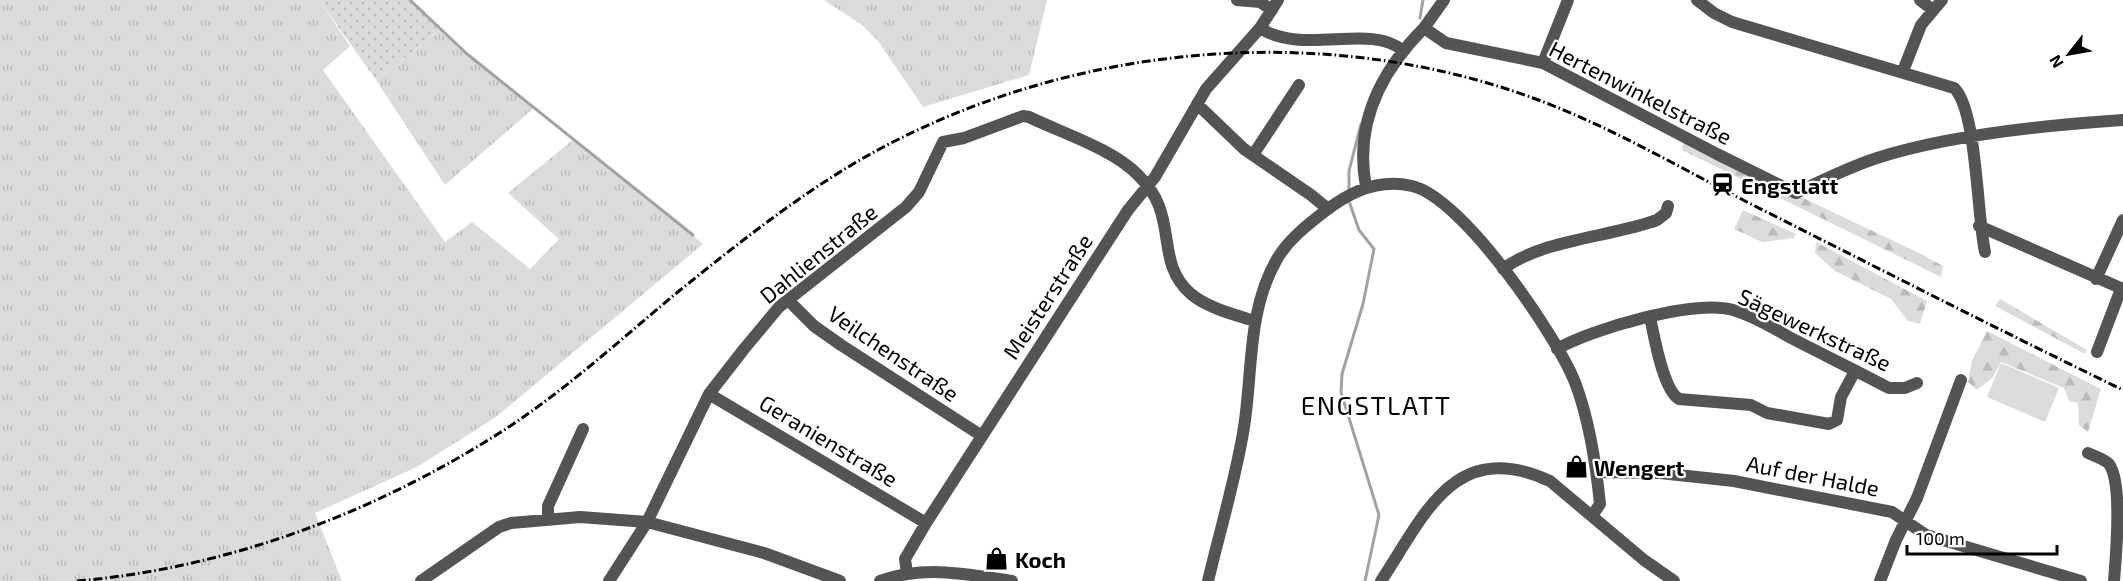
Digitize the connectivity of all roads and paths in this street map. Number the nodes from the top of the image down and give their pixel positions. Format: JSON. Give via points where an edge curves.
{"nodes":[{"id":1,"x":1237,"y":0,"type":"edge"},
{"id":2,"x":1444,"y":0,"type":"edge"},
{"id":3,"x":1568,"y":0,"type":"edge"},
{"id":4,"x":1697,"y":0,"type":"edge"},
{"id":5,"x":1920,"y":0,"type":"edge"},
{"id":6,"x":1942,"y":0,"type":"edge"},
{"id":7,"x":1260,"y":1,"type":"edge"},
{"id":8,"x":1275,"y":5,"type":"edge"},
{"id":9,"x":1933,"y":10,"type":"junction"},
{"id":10,"x":1260,"y":28,"type":"junction"},
{"id":11,"x":1424,"y":28,"type":"junction"},
{"id":12,"x":1402,"y":50,"type":"junction"},
{"id":13,"x":1543,"y":63,"type":"junction"},
{"id":14,"x":1903,"y":71,"type":"junction"},
{"id":15,"x":1299,"y":85,"type":"dead end"},
{"id":16,"x":1197,"y":104,"type":"junction"},
{"id":17,"x":2123,"y":120,"type":"edge"},
{"id":18,"x":1971,"y":138,"type":"junction"},
{"id":19,"x":1253,"y":156,"type":"junction"},
{"id":20,"x":1147,"y":187,"type":"junction"},
{"id":21,"x":1361,"y":189,"type":"junction"},
{"id":22,"x":1668,"y":206,"type":"dead end"},
{"id":23,"x":1328,"y":209,"type":"junction"},
{"id":24,"x":2123,"y":220,"type":"edge"},
{"id":25,"x":1979,"y":226,"type":"junction"},
{"id":26,"x":1984,"y":252,"type":"dead end"},
{"id":27,"x":1503,"y":268,"type":"junction"},
{"id":28,"x":2096,"y":279,"type":"junction"},
{"id":29,"x":2122,"y":289,"type":"edge"},
{"id":30,"x":788,"y":300,"type":"junction"},
{"id":31,"x":1650,"y":317,"type":"junction"},
{"id":32,"x":1254,"y":321,"type":"junction"},
{"id":33,"x":1557,"y":349,"type":"junction"},
{"id":34,"x":2097,"y":352,"type":"dead end"},
{"id":35,"x":1855,"y":370,"type":"junction"},
{"id":36,"x":1961,"y":380,"type":"dead end"},
{"id":37,"x":1917,"y":383,"type":"dead end"},
{"id":38,"x":710,"y":394,"type":"junction"},
{"id":39,"x":583,"y":429,"type":"dead end"},
{"id":40,"x":982,"y":436,"type":"junction"},
{"id":41,"x":2088,"y":453,"type":"dead end"},
{"id":42,"x":1597,"y":472,"type":"junction"},
{"id":43,"x":1592,"y":516,"type":"junction"},
{"id":44,"x":548,"y":520,"type":"junction"},
{"id":45,"x":1905,"y":521,"type":"junction"},
{"id":46,"x":648,"y":522,"type":"junction"},
{"id":47,"x":926,"y":523,"type":"junction"},
{"id":48,"x":908,"y":573,"type":"junction"},
{"id":49,"x":421,"y":581,"type":"edge"},
{"id":50,"x":609,"y":581,"type":"edge"},
{"id":51,"x":840,"y":581,"type":"edge"},
{"id":52,"x":880,"y":581,"type":"edge"},
{"id":53,"x":1012,"y":581,"type":"edge"},
{"id":54,"x":1208,"y":581,"type":"edge"},
{"id":55,"x":1381,"y":581,"type":"edge"},
{"id":56,"x":1674,"y":581,"type":"edge"},
{"id":57,"x":1880,"y":581,"type":"edge"},
{"id":58,"x":2081,"y":581,"type":"edge"},
{"id":59,"x":2114,"y":581,"type":"edge"}],
"edges":[{"from":1,"to":7,"type":"street"},
{"from":2,"to":11,"type":"street"},
{"from":3,"to":13,"type":"street"},
{"from":4,"to":14,"type":"street","via":[[1732,21]]},
{"from":5,"to":9,"type":"street"},
{"from":6,"to":9,"type":"street"},
{"from":7,"to":8,"type":"street"},
{"from":8,"to":10,"type":"street","name":"Meisterstraße"},
{"from":9,"to":14,"type":"street","via":[[1921,25]]},
{"from":10,"to":12,"type":"street","via":[[1292,40],[1387,40]]},
{"from":10,"to":16,"type":"street","name":"Meisterstraße"},
{"from":11,"to":12,"type":"street"},
{"from":11,"to":13,"type":"street","name":"Hertenwinkelstraße","via":[[1446,43]]},
{"from":12,"to":21,"type":"street","via":[[1381,84],[1367,124]]},
{"from":13,"to":18,"type":"street","name":"Hertenwinkelstraße","via":[[1796,193],[1878,158]]},
{"from":14,"to":18,"type":"street","via":[[1945,84],[1961,94]]},
{"from":15,"to":19,"type":"street"},
{"from":16,"to":19,"type":"street"},
{"from":16,"to":20,"type":"street","name":"Meisterstraße"},
{"from":17,"to":18,"type":"street","name":"Hertenwinkelstraße"},
{"from":18,"to":25,"type":"street"},
{"from":19,"to":23,"type":"street"},
{"from":20,"to":30,"type":"street","name":"Dahlienstraße","via":[[1123,162],[1023,116],[943,142],[919,192],[906,207]]},
{"from":20,"to":32,"type":"street","via":[[1159,206],[1169,261],[1180,283],[1193,296],[1218,309]]},
{"from":20,"to":40,"type":"street","name":"Meisterstraße"},
{"from":21,"to":23,"type":"street"},
{"from":21,"to":27,"type":"street","via":[[1399,183],[1423,189],[1451,210]]},
{"from":22,"to":27,"type":"street","via":[[1657,220],[1522,257]]},
{"from":23,"to":32,"type":"street","via":[[1277,258]]},
{"from":24,"to":28,"type":"street"},
{"from":25,"to":26,"type":"street"},
{"from":25,"to":28,"type":"street"},
{"from":27,"to":33,"type":"street"},
{"from":28,"to":29,"type":"street"},
{"from":29,"to":34,"type":"street"},
{"from":30,"to":38,"type":"street","name":"Dahlienstraße"},
{"from":30,"to":40,"type":"street","name":"Veilchenstraße","via":[[840,345]]},
{"from":31,"to":33,"type":"street","name":"Sägewerkstraße","via":[[1590,334]]},
{"from":31,"to":35,"type":"street","name":"Sägewerkstraße","via":[[1704,307],[1733,310]]},
{"from":31,"to":35,"type":"street","via":[[1661,365],[1679,399],[1751,405],[1767,413],[1829,424],[1837,420],[1841,398]]},
{"from":32,"to":54,"type":"street","via":[[1244,426]]},
{"from":33,"to":42,"type":"street","via":[[1575,382],[1585,412]]},
{"from":35,"to":37,"type":"street","name":"Sägewerkstraße","via":[[1889,388]]},
{"from":36,"to":45,"type":"street"},
{"from":38,"to":46,"type":"street","name":"Dahlienstraße"},
{"from":38,"to":47,"type":"street","name":"Geranienstraße"},
{"from":39,"to":44,"type":"street","via":[[548,506]]},
{"from":40,"to":47,"type":"street","name":"Meisterstraße"},
{"from":41,"to":59,"type":"street","via":[[2109,463],[2117,478],[2119,526]]},
{"from":42,"to":43,"type":"street","via":[[1600,504]]},
{"from":42,"to":45,"type":"street","name":"Auf der Halde","via":[[1660,473],[1734,481],[1892,512]]},
{"from":43,"to":55,"type":"street","via":[[1550,481],[1533,473],[1494,468],[1465,475],[1437,495]]},
{"from":43,"to":56,"type":"street"},
{"from":44,"to":46,"type":"street"},
{"from":44,"to":49,"type":"street","via":[[499,527]]},
{"from":45,"to":57,"type":"street"},
{"from":45,"to":58,"type":"street","name":"Auf der Halde","via":[[1926,535]]},
{"from":46,"to":50,"type":"street","name":"Dahlienstraße"},
{"from":46,"to":51,"type":"street","via":[[764,553]]},
{"from":47,"to":48,"type":"street","name":"Meisterstraße","via":[[905,559]]},
{"from":48,"to":52,"type":"street"},
{"from":48,"to":53,"type":"street","via":[[957,573]]}]}
